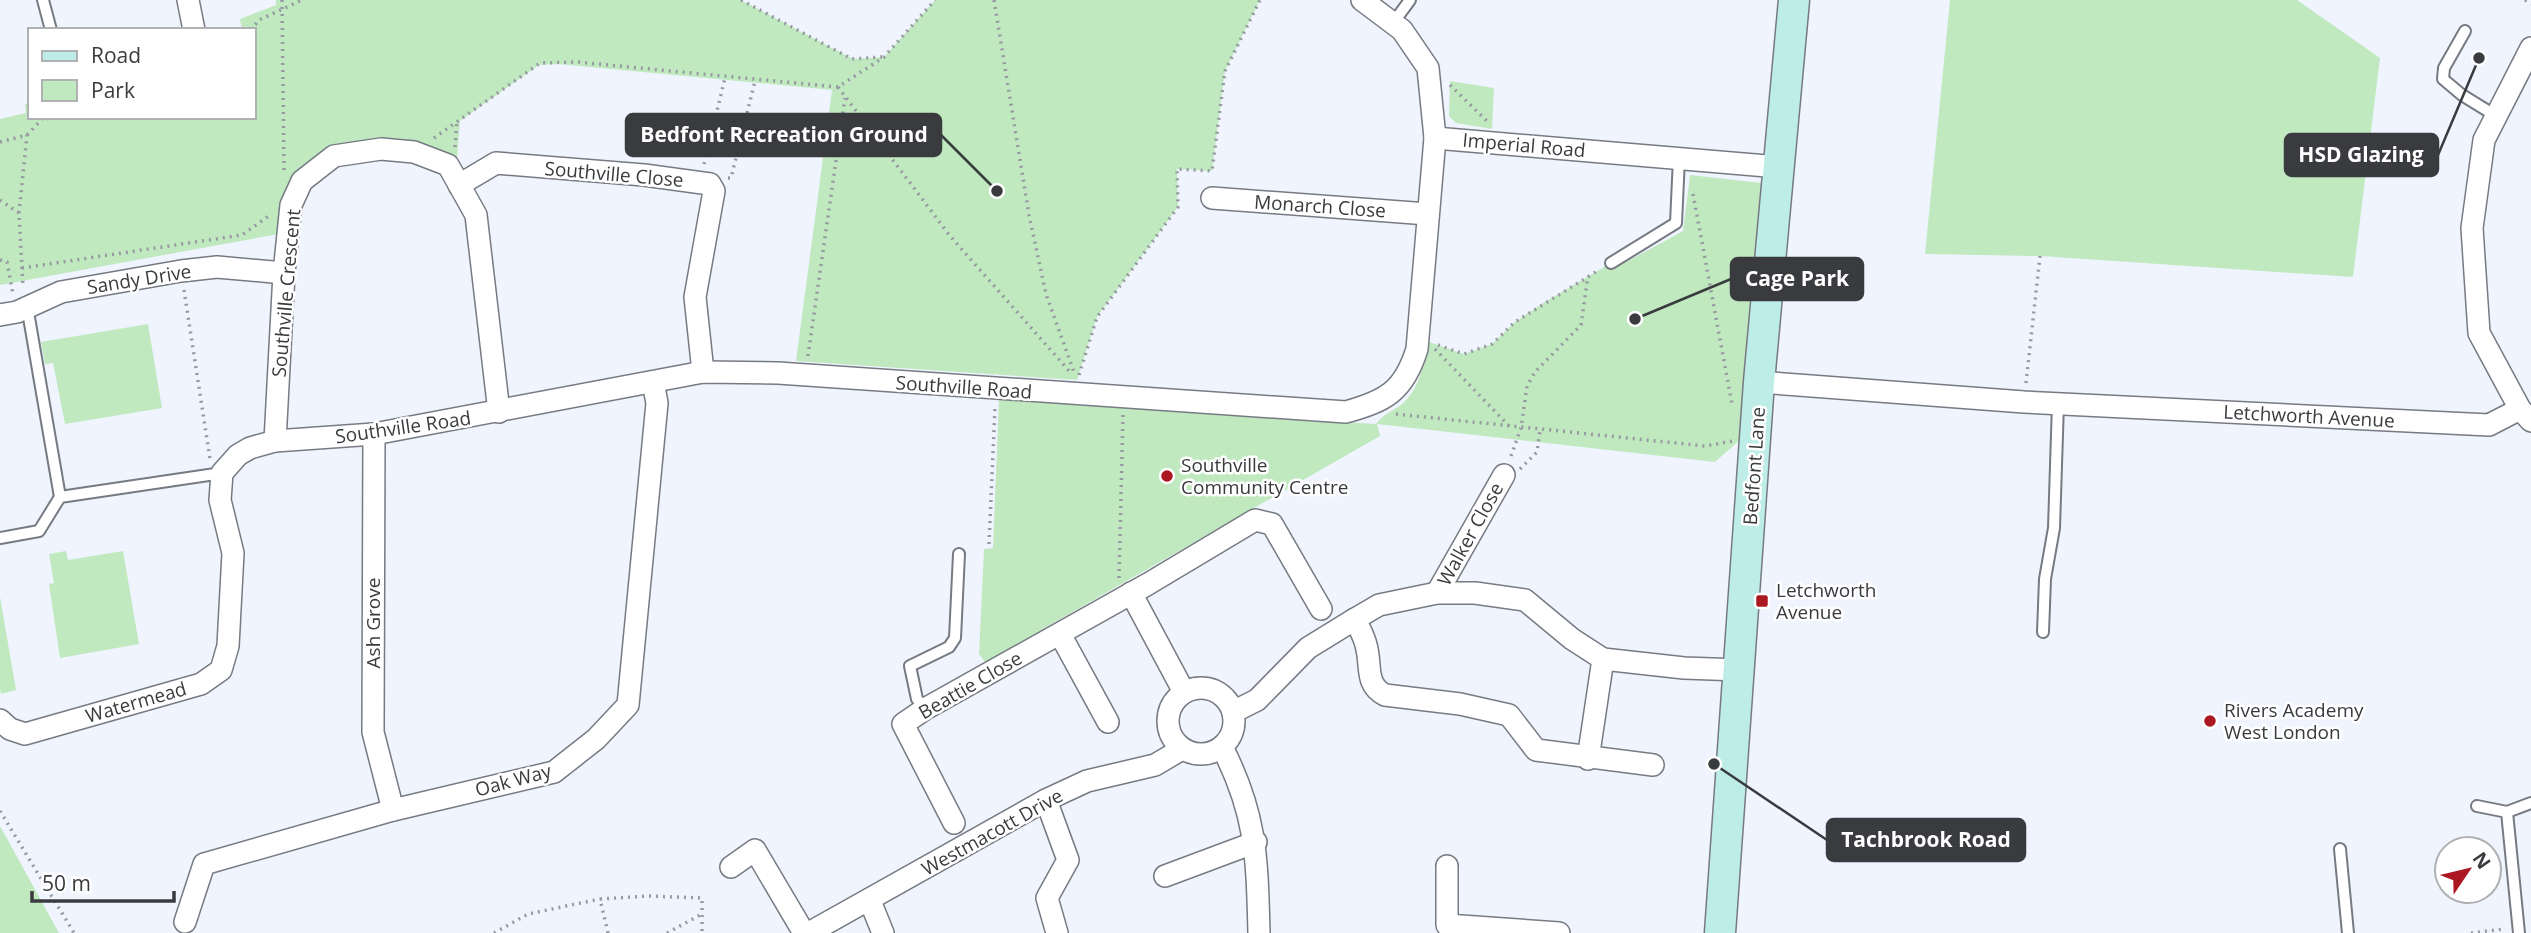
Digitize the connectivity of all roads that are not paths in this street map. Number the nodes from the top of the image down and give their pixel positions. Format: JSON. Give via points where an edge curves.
{"nodes":[{"id":1,"x":43,"y":0,"type":"edge"},
{"id":2,"x":188,"y":0,"type":"edge"},
{"id":3,"x":1362,"y":0,"type":"edge"},
{"id":4,"x":1410,"y":0,"type":"edge"},
{"id":5,"x":1794,"y":0,"type":"edge"},
{"id":6,"x":1393,"y":23,"type":"junction"},
{"id":7,"x":50,"y":28,"type":"edge"},
{"id":8,"x":194,"y":28,"type":"edge"},
{"id":9,"x":2465,"y":32,"type":"dead end"},
{"id":10,"x":2531,"y":48,"type":"edge"},
{"id":11,"x":2496,"y":116,"type":"junction"},
{"id":12,"x":1435,"y":138,"type":"junction"},
{"id":13,"x":1679,"y":158,"type":"junction"},
{"id":14,"x":1779,"y":167,"type":"junction"},
{"id":15,"x":459,"y":185,"type":"junction"},
{"id":16,"x":1212,"y":198,"type":"dead end"},
{"id":17,"x":1428,"y":214,"type":"junction"},
{"id":18,"x":1611,"y":263,"type":"road end"},
{"id":19,"x":284,"y":273,"type":"junction"},
{"id":20,"x":15,"y":311,"type":"edge"},
{"id":21,"x":703,"y":372,"type":"junction"},
{"id":22,"x":653,"y":382,"type":"junction"},
{"id":23,"x":1759,"y":382,"type":"junction"},
{"id":24,"x":2059,"y":403,"type":"junction"},
{"id":25,"x":499,"y":412,"type":"junction"},
{"id":26,"x":2526,"y":415,"type":"edge"},
{"id":27,"x":374,"y":434,"type":"junction"},
{"id":28,"x":275,"y":441,"type":"junction"},
{"id":29,"x":1507,"y":467,"type":"road end"},
{"id":30,"x":217,"y":474,"type":"junction"},
{"id":31,"x":60,"y":497,"type":"junction"},
{"id":32,"x":0,"y":538,"type":"edge"},
{"id":33,"x":959,"y":554,"type":"dead end"},
{"id":34,"x":1437,"y":593,"type":"junction"},
{"id":35,"x":1128,"y":596,"type":"junction"},
{"id":36,"x":1321,"y":609,"type":"dead end"},
{"id":37,"x":1355,"y":619,"type":"junction"},
{"id":38,"x":2043,"y":632,"type":"dead end"},
{"id":39,"x":1060,"y":634,"type":"junction"},
{"id":40,"x":1603,"y":659,"type":"junction"},
{"id":41,"x":1740,"y":670,"type":"junction"},
{"id":42,"x":1184,"y":692,"type":"junction"},
{"id":43,"x":925,"y":709,"type":"junction"},
{"id":44,"x":1233,"y":712,"type":"junction"},
{"id":45,"x":0,"y":720,"type":"edge"},
{"id":46,"x":1108,"y":722,"type":"dead end"},
{"id":47,"x":1222,"y":747,"type":"junction"},
{"id":48,"x":1182,"y":749,"type":"junction"},
{"id":49,"x":1588,"y":759,"type":"junction"},
{"id":50,"x":1653,"y":765,"type":"dead end"},
{"id":51,"x":1046,"y":800,"type":"junction"},
{"id":52,"x":2531,"y":803,"type":"edge"},
{"id":53,"x":2477,"y":806,"type":"dead end"},
{"id":54,"x":393,"y":810,"type":"junction"},
{"id":55,"x":2507,"y":812,"type":"junction"},
{"id":56,"x":954,"y":823,"type":"dead end"},
{"id":57,"x":1256,"y":842,"type":"junction"},
{"id":58,"x":2340,"y":849,"type":"dead end"},
{"id":59,"x":1447,"y":866,"type":"dead end"},
{"id":60,"x":731,"y":867,"type":"dead end"},
{"id":61,"x":1165,"y":876,"type":"dead end"},
{"id":62,"x":870,"y":901,"type":"junction"},
{"id":63,"x":185,"y":922,"type":"dead end"},
{"id":64,"x":1446,"y":929,"type":"edge"},
{"id":65,"x":2519,"y":930,"type":"edge"},
{"id":66,"x":804,"y":933,"type":"edge"},
{"id":67,"x":809,"y":933,"type":"edge"},
{"id":68,"x":883,"y":933,"type":"edge"},
{"id":69,"x":1056,"y":933,"type":"edge"},
{"id":70,"x":1259,"y":933,"type":"edge"},
{"id":71,"x":1559,"y":933,"type":"edge"},
{"id":72,"x":1720,"y":933,"type":"edge"},
{"id":73,"x":2348,"y":933,"type":"edge"}],
"edges":[{"from":1,"to":7,"type":"lane"},
{"from":2,"to":8,"type":"street"},
{"from":3,"to":6,"type":"street","name":"Imperial Road"},
{"from":4,"to":6,"type":"lane"},
{"from":5,"to":14,"type":"main road","name":"Bedfont Lane"},
{"from":6,"to":12,"type":"street","name":"Imperial Road","via":[[1428,68]]},
{"from":9,"to":11,"type":"lane","via":[[2444,68],[2443,79]]},
{"from":10,"to":11,"type":"street"},
{"from":11,"to":26,"type":"street","via":[[2484,140],[2473,228],[2479,333]]},
{"from":12,"to":13,"type":"street","name":"Imperial Road"},
{"from":12,"to":17,"type":"street","name":"Southville Road"},
{"from":13,"to":14,"type":"street","name":"Imperial Road"},
{"from":13,"to":18,"type":"lane","via":[[1676,223]]},
{"from":14,"to":23,"type":"main road","name":"Bedfont Lane"},
{"from":15,"to":19,"type":"street","name":"Southville Crescent","via":[[448,165],[414,152],[381,149],[334,156],[302,181],[291,205]]},
{"from":15,"to":21,"type":"street","name":"Southville Close","via":[[496,163],[710,184],[714,191],[695,297]]},
{"from":15,"to":25,"type":"street","name":"Southville Crescent","via":[[476,215]]},
{"from":16,"to":17,"type":"street","name":"Monarch Close"},
{"from":17,"to":21,"type":"street","name":"Southville Road","via":[[1417,349],[1410,370],[1396,389],[1377,403],[1346,412],[778,373]]},
{"from":19,"to":20,"type":"street","name":"Sandy Drive","via":[[216,267],[181,271],[61,292]]},
{"from":19,"to":28,"type":"street","name":"Southville Crescent"},
{"from":20,"to":31,"type":"lane"},
{"from":21,"to":22,"type":"street","name":"Southville Road"},
{"from":22,"to":25,"type":"street","name":"Southville Road"},
{"from":22,"to":54,"type":"street","name":"Oak Way","via":[[657,403],[628,705],[596,739],[554,772]]},
{"from":23,"to":24,"type":"street","name":"Letchworth Avenue"},
{"from":23,"to":41,"type":"main road","name":"Bedfont Lane"},
{"from":24,"to":26,"type":"street","name":"Letchworth Avenue","via":[[2489,425]]},
{"from":24,"to":38,"type":"lane","via":[[2054,528],[2045,579]]},
{"from":25,"to":27,"type":"street","name":"Southville Road"},
{"from":27,"to":28,"type":"street","name":"Southville Road"},
{"from":27,"to":54,"type":"street","name":"Ash Grove","via":[[373,732]]},
{"from":28,"to":30,"type":"street","via":[[237,455]]},
{"from":29,"to":34,"type":"street","name":"Walker Close"},
{"from":30,"to":31,"type":"lane"},
{"from":30,"to":45,"type":"street","name":"Watermead","via":[[233,553],[228,646],[220,670],[201,684],[25,734]]},
{"from":31,"to":32,"type":"lane","via":[[39,531]]},
{"from":33,"to":43,"type":"lane","via":[[955,638],[949,646],[910,666],[917,699]]},
{"from":34,"to":37,"type":"street","via":[[1379,606]]},
{"from":34,"to":40,"type":"street","via":[[1525,600]]},
{"from":35,"to":36,"type":"street","name":"Beattie Close","via":[[1255,520],[1272,524]]},
{"from":35,"to":39,"type":"street","name":"Beattie Close"},
{"from":35,"to":42,"type":"street"},
{"from":37,"to":44,"type":"street","via":[[1308,648],[1256,700]]},
{"from":37,"to":49,"type":"street","via":[[1367,646],[1375,690],[1509,715],[1536,750]]},
{"from":39,"to":43,"type":"street","name":"Beattie Close"},
{"from":39,"to":46,"type":"street"},
{"from":40,"to":41,"type":"street"},
{"from":40,"to":49,"type":"street"},
{"from":41,"to":72,"type":"main road","name":"Bedfont Lane"},
{"from":42,"to":44,"type":"street","via":[[1204,687],[1214,690],[1223,695]]},
{"from":42,"to":48,"type":"street","via":[[1169,708],[1167,720]]},
{"from":43,"to":56,"type":"street","name":"Beattie Close","via":[[903,724]]},
{"from":44,"to":47,"type":"street","via":[[1233,731]]},
{"from":47,"to":48,"type":"street","via":[[1202,754]]},
{"from":47,"to":57,"type":"street","via":[[1240,781]]},
{"from":48,"to":51,"type":"street","name":"Westmacott Drive","via":[[1155,765],[1087,781]]},
{"from":49,"to":50,"type":"street"},
{"from":51,"to":62,"type":"street","name":"Westmacott Drive"},
{"from":51,"to":69,"type":"street","via":[[1068,860],[1047,898]]},
{"from":52,"to":55,"type":"lane"},
{"from":53,"to":55,"type":"lane"},
{"from":54,"to":63,"type":"street","name":"Oak Way","via":[[204,864]]},
{"from":55,"to":65,"type":"lane"},
{"from":57,"to":61,"type":"street"},
{"from":57,"to":70,"type":"street"},
{"from":58,"to":73,"type":"lane"},
{"from":59,"to":64,"type":"street"},
{"from":60,"to":66,"type":"street","via":[[755,850]]},
{"from":62,"to":67,"type":"street","name":"Westmacott Drive"},
{"from":62,"to":68,"type":"street"},
{"from":64,"to":71,"type":"street"}]}
